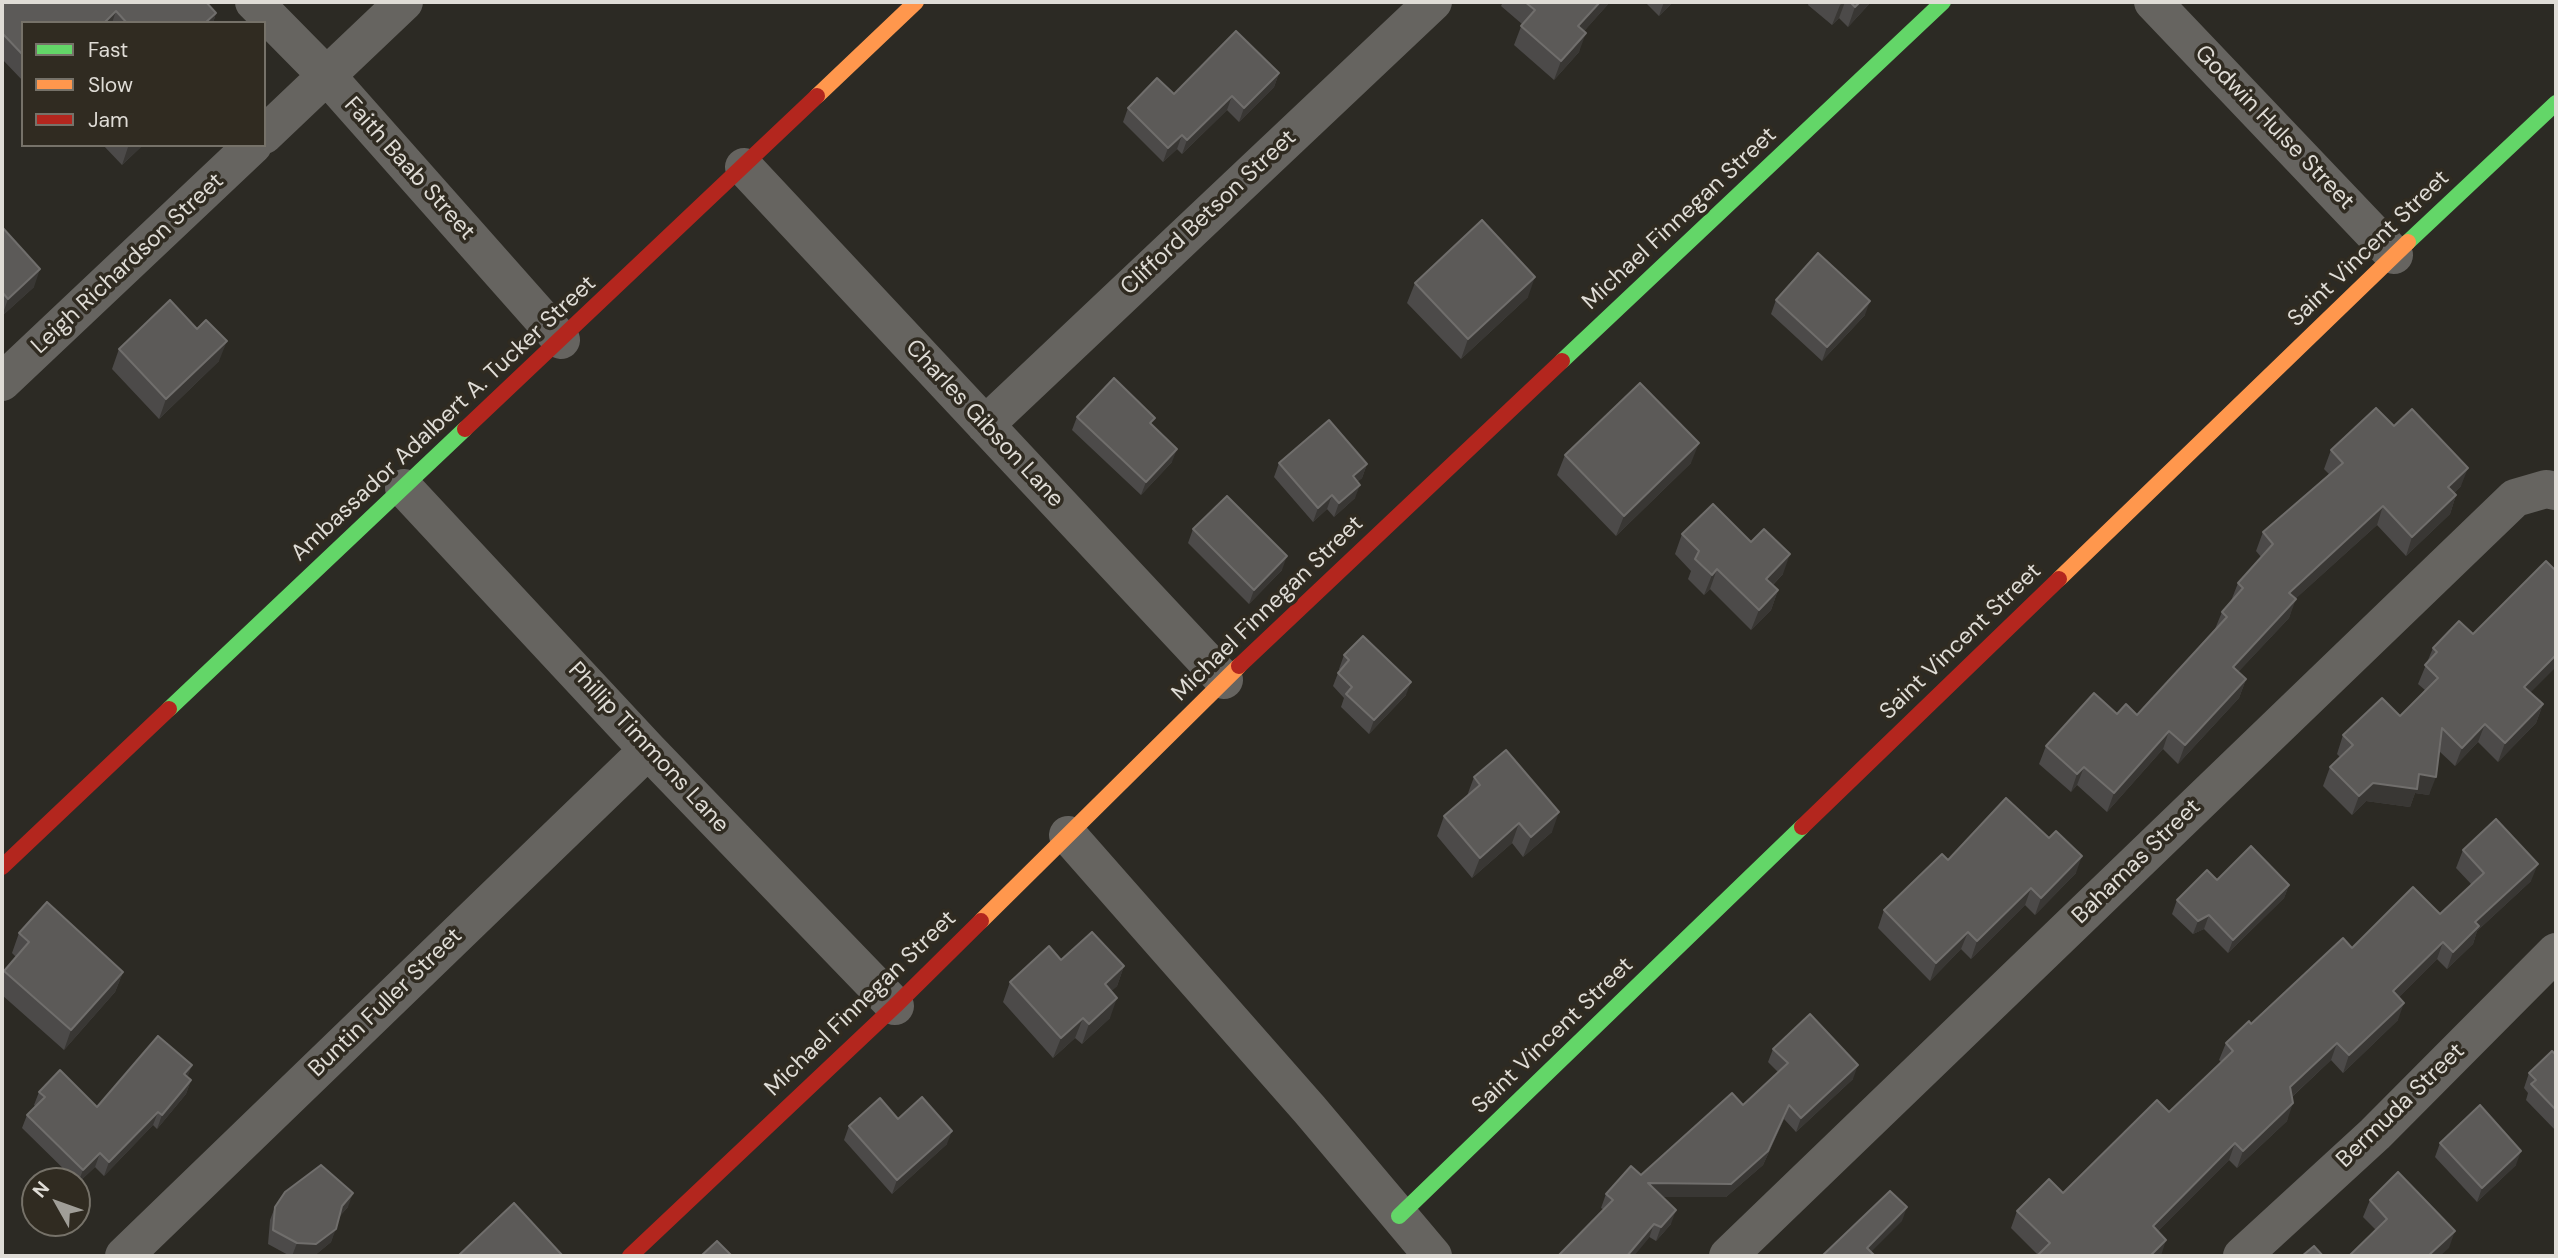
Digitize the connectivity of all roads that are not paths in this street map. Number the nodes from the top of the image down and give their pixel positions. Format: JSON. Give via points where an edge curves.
{"nodes":[{"id":1,"x":254,"y":2,"type":"edge"},
{"id":2,"x":404,"y":2,"type":"edge"},
{"id":3,"x":916,"y":2,"type":"edge"},
{"id":4,"x":1433,"y":2,"type":"edge"},
{"id":5,"x":1943,"y":2,"type":"edge"},
{"id":6,"x":2153,"y":2,"type":"edge"},
{"id":7,"x":327,"y":76,"type":"junction"},
{"id":8,"x":2556,"y":103,"type":"edge"},
{"id":9,"x":266,"y":133,"type":"edge"},
{"id":10,"x":251,"y":147,"type":"edge"},
{"id":11,"x":744,"y":167,"type":"junction"},
{"id":12,"x":2394,"y":255,"type":"junction"},
{"id":13,"x":561,"y":340,"type":"junction"},
{"id":14,"x":2,"y":382,"type":"edge"},
{"id":15,"x":985,"y":425,"type":"junction"},
{"id":16,"x":404,"y":488,"type":"junction"},
{"id":17,"x":2556,"y":491,"type":"edge"},
{"id":18,"x":1224,"y":680,"type":"junction"},
{"id":19,"x":648,"y":750,"type":"junction"},
{"id":20,"x":1068,"y":835,"type":"junction"},
{"id":21,"x":2,"y":867,"type":"edge"},
{"id":22,"x":2556,"y":952,"type":"edge"},
{"id":23,"x":895,"y":1006,"type":"junction"},
{"id":24,"x":1399,"y":1216,"type":"junction"},
{"id":25,"x":124,"y":1256,"type":"edge"},
{"id":26,"x":630,"y":1256,"type":"edge"},
{"id":27,"x":1433,"y":1256,"type":"edge"},
{"id":28,"x":1728,"y":1256,"type":"edge"},
{"id":29,"x":2242,"y":1256,"type":"edge"}],
"edges":[{"from":1,"to":7,"type":"street","name":"Faith Baab Street"},
{"from":2,"to":7,"type":"street"},
{"from":3,"to":11,"type":"street","name":"Ambassador Adalbert A. Tucker Street"},
{"from":4,"to":15,"type":"street","name":"Clifford Betson Street"},
{"from":5,"to":18,"type":"street","name":"Michael Finnegan Street"},
{"from":6,"to":12,"type":"street","name":"Godwin Hulse Street"},
{"from":7,"to":9,"type":"street"},
{"from":7,"to":13,"type":"street","name":"Faith Baab Street"},
{"from":8,"to":12,"type":"street","name":"Saint Vincent Street"},
{"from":10,"to":14,"type":"street","name":"Leigh Richardson Street"},
{"from":11,"to":13,"type":"street","name":"Ambassador Adalbert A. Tucker Street"},
{"from":11,"to":15,"type":"street","name":"Charles Gibson Lane"},
{"from":12,"to":24,"type":"street","name":"Saint Vincent Street"},
{"from":13,"to":16,"type":"street","name":"Ambassador Adalbert A. Tucker Street"},
{"from":15,"to":18,"type":"street","name":"Charles Gibson Lane"},
{"from":16,"to":19,"type":"street","name":"Phillip Timmons Lane"},
{"from":16,"to":21,"type":"street","name":"Ambassador Adalbert A. Tucker Street"},
{"from":17,"to":28,"type":"street","name":"Bahamas Street","via":[[2546,489],[2515,498]]},
{"from":18,"to":20,"type":"street","name":"Michael Finnegan Street"},
{"from":19,"to":23,"type":"street","name":"Phillip Timmons Lane"},
{"from":19,"to":25,"type":"street","name":"Buntin Fuller Street"},
{"from":20,"to":23,"type":"street","name":"Michael Finnegan Street"},
{"from":20,"to":24,"type":"street"},
{"from":22,"to":29,"type":"street","name":"Bermuda Street","via":[[2375,1134]]},
{"from":23,"to":26,"type":"street","name":"Michael Finnegan Street"},
{"from":24,"to":27,"type":"street"}]}
